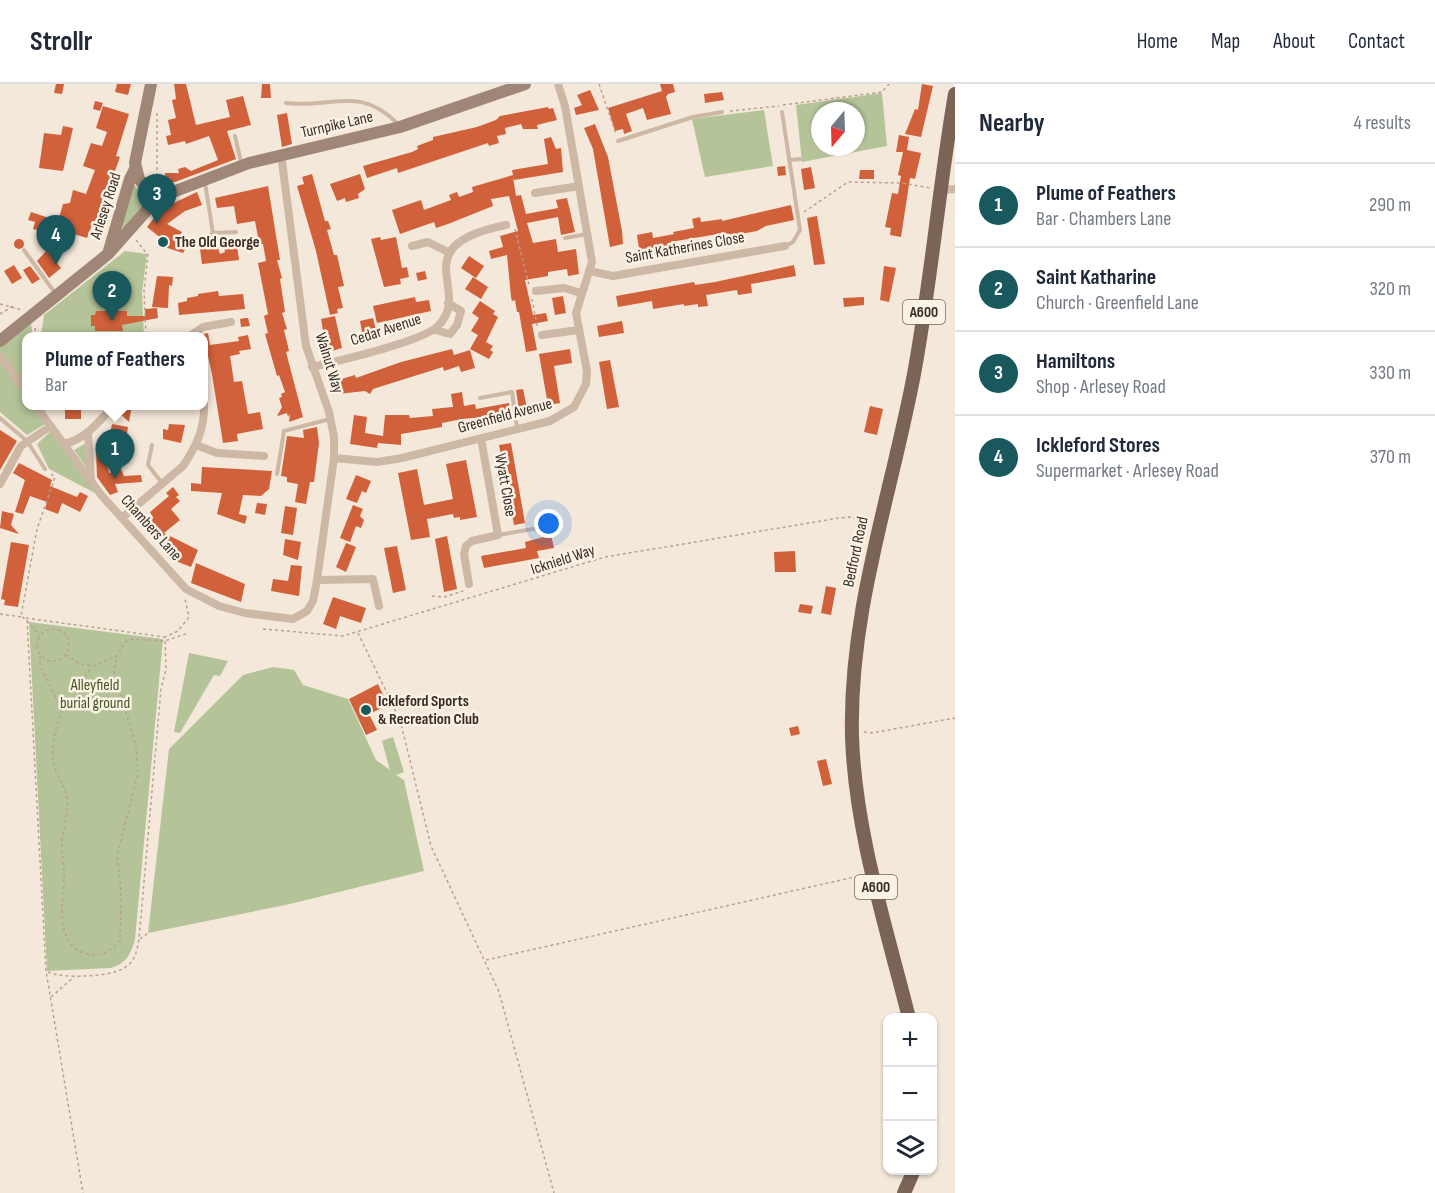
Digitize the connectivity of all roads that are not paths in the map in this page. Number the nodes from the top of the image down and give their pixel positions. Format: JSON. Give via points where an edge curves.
{"nodes":[{"id":1,"x":151,"y":84,"type":"edge"},
{"id":2,"x":525,"y":84,"type":"edge"},
{"id":3,"x":558,"y":84,"type":"edge"},
{"id":4,"x":955,"y":94,"type":"edge"},
{"id":5,"x":286,"y":103,"type":"dead end"},
{"id":6,"x":722,"y":112,"type":"road end"},
{"id":7,"x":782,"y":112,"type":"dead end"},
{"id":8,"x":400,"y":127,"type":"junction"},
{"id":9,"x":235,"y":136,"type":"dead end"},
{"id":10,"x":618,"y":141,"type":"road end"},
{"id":11,"x":282,"y":154,"type":"junction"},
{"id":12,"x":802,"y":159,"type":"dead end"},
{"id":13,"x":789,"y":160,"type":"junction"},
{"id":14,"x":242,"y":166,"type":"junction"},
{"id":15,"x":135,"y":169,"type":"junction"},
{"id":16,"x":204,"y":179,"type":"junction"},
{"id":17,"x":579,"y":186,"type":"junction"},
{"id":18,"x":955,"y":189,"type":"edge"},
{"id":19,"x":940,"y":190,"type":"junction"},
{"id":20,"x":536,"y":193,"type":"dead end"},
{"id":21,"x":160,"y":198,"type":"junction"},
{"id":22,"x":506,"y":225,"type":"road end"},
{"id":23,"x":236,"y":232,"type":"dead end"},
{"id":24,"x":213,"y":233,"type":"junction"},
{"id":25,"x":588,"y":234,"type":"junction"},
{"id":26,"x":565,"y":238,"type":"dead end"},
{"id":27,"x":201,"y":241,"type":"dead end"},
{"id":28,"x":412,"y":246,"type":"dead end"},
{"id":29,"x":785,"y":246,"type":"joint"},
{"id":30,"x":24,"y":250,"type":"dead end"},
{"id":31,"x":450,"y":253,"type":"junction"},
{"id":32,"x":108,"y":254,"type":"junction"},
{"id":33,"x":590,"y":271,"type":"junction"},
{"id":34,"x":536,"y":291,"type":"dead end"},
{"id":35,"x":581,"y":293,"type":"junction"},
{"id":36,"x":57,"y":296,"type":"junction"},
{"id":37,"x":448,"y":303,"type":"junction"},
{"id":38,"x":231,"y":322,"type":"dead end"},
{"id":39,"x":435,"y":330,"type":"junction"},
{"id":40,"x":579,"y":330,"type":"junction"},
{"id":41,"x":195,"y":332,"type":"edge"},
{"id":42,"x":542,"y":335,"type":"road end"},
{"id":43,"x":0,"y":341,"type":"edge"},
{"id":44,"x":0,"y":356,"type":"edge"},
{"id":45,"x":312,"y":367,"type":"junction"},
{"id":46,"x":22,"y":386,"type":"edge"},
{"id":47,"x":480,"y":398,"type":"dead end"},
{"id":48,"x":40,"y":410,"type":"edge"},
{"id":49,"x":109,"y":410,"type":"edge"},
{"id":50,"x":204,"y":410,"type":"edge"},
{"id":51,"x":0,"y":418,"type":"edge"},
{"id":52,"x":331,"y":419,"type":"junction"},
{"id":53,"x":51,"y":426,"type":"junction"},
{"id":54,"x":518,"y":429,"type":"junction"},
{"id":55,"x":88,"y":433,"type":"junction"},
{"id":56,"x":481,"y":438,"type":"junction"},
{"id":57,"x":27,"y":441,"type":"junction"},
{"id":58,"x":64,"y":444,"type":"junction"},
{"id":59,"x":152,"y":445,"type":"dead end"},
{"id":60,"x":196,"y":445,"type":"junction"},
{"id":61,"x":264,"y":456,"type":"dead end"},
{"id":62,"x":334,"y":458,"type":"junction"},
{"id":63,"x":45,"y":469,"type":"road end"},
{"id":64,"x":277,"y":474,"type":"dead end"},
{"id":65,"x":91,"y":480,"type":"junction"},
{"id":66,"x":162,"y":483,"type":"junction"},
{"id":67,"x":0,"y":484,"type":"edge"},
{"id":68,"x":122,"y":518,"type":"junction"},
{"id":69,"x":539,"y":528,"type":"dead end"},
{"id":70,"x":498,"y":536,"type":"junction"},
{"id":71,"x":317,"y":580,"type":"junction"},
{"id":72,"x":469,"y":584,"type":"road end"},
{"id":73,"x":379,"y":606,"type":"dead end"},
{"id":74,"x":255,"y":615,"type":"joint"},
{"id":75,"x":908,"y":1013,"type":"edge"},
{"id":76,"x":912,"y":1175,"type":"edge"},
{"id":77,"x":904,"y":1193,"type":"edge"}],
"edges":[{"from":1,"to":15,"type":"street","name":"Arlesey Road"},
{"from":2,"to":8,"type":"street","name":"Turnpike Lane"},
{"from":3,"to":17,"type":"street","name":"Greenfield Avenue"},
{"from":4,"to":19,"type":"main road","name":"Bedford Road","number":"A600"},
{"from":5,"to":8,"type":"lane","via":[[363,99]]},
{"from":6,"to":10,"type":"lane"},
{"from":7,"to":13,"type":"lane"},
{"from":8,"to":11,"type":"street","name":"Turnpike Lane"},
{"from":9,"to":14,"type":"lane"},
{"from":11,"to":14,"type":"street","name":"Turnpike Lane"},
{"from":11,"to":45,"type":"street","name":"Walnut Way","via":[[302,319]]},
{"from":12,"to":13,"type":"lane"},
{"from":13,"to":29,"type":"lane","via":[[798,234]]},
{"from":14,"to":16,"type":"street","name":"Turnpike Lane"},
{"from":15,"to":21,"type":"street","name":"Arlesey Road","via":[[139,179]]},
{"from":15,"to":32,"type":"street","name":"Arlesey Road"},
{"from":16,"to":21,"type":"street","name":"Turnpike Lane"},
{"from":16,"to":24,"type":"lane"},
{"from":17,"to":20,"type":"street"},
{"from":17,"to":25,"type":"street","name":"Greenfield Avenue"},
{"from":18,"to":19,"type":"street"},
{"from":19,"to":75,"type":"main road","name":"Bedford Road","number":"A600","via":[[914,373],[866,578],[853,681],[853,755],[872,873]]},
{"from":21,"to":32,"type":"street","name":"Arlesey Road"},
{"from":22,"to":31,"type":"street","via":[[466,236]]},
{"from":23,"to":24,"type":"lane"},
{"from":24,"to":27,"type":"lane"},
{"from":25,"to":26,"type":"lane"},
{"from":25,"to":33,"type":"street","name":"Greenfield Avenue"},
{"from":28,"to":31,"type":"street","via":[[428,243]]},
{"from":29,"to":33,"type":"street","name":"Saint Katherines Close","via":[[613,276]]},
{"from":30,"to":36,"type":"lane"},
{"from":31,"to":37,"type":"street","name":"Cedar Avenue","via":[[446,267]]},
{"from":32,"to":36,"type":"street","name":"Arlesey Road"},
{"from":33,"to":35,"type":"street","name":"Greenfield Avenue"},
{"from":34,"to":35,"type":"street","via":[[564,288]]},
{"from":35,"to":40,"type":"street","name":"Greenfield Avenue","via":[[576,313]]},
{"from":36,"to":43,"type":"street","name":"Arlesey Road"},
{"from":37,"to":39,"type":"street","name":"Cedar Avenue"},
{"from":37,"to":39,"type":"street","name":"Cedar Avenue","via":[[461,311],[457,325],[450,334]]},
{"from":38,"to":41,"type":"street","via":[[202,327]]},
{"from":39,"to":45,"type":"street","name":"Cedar Avenue"},
{"from":40,"to":42,"type":"street"},
{"from":40,"to":54,"type":"street","name":"Greenfield Avenue","via":[[587,371],[579,399],[559,417]]},
{"from":44,"to":46,"type":"street"},
{"from":45,"to":52,"type":"street","name":"Walnut Way"},
{"from":47,"to":54,"type":"lane","via":[[512,392]]},
{"from":48,"to":53,"type":"street","name":"Chambers Lane"},
{"from":49,"to":55,"type":"street"},
{"from":50,"to":60,"type":"street"},
{"from":51,"to":57,"type":"lane"},
{"from":52,"to":62,"type":"street","name":"Walnut Way"},
{"from":52,"to":64,"type":"lane","via":[[284,431]]},
{"from":53,"to":57,"type":"street"},
{"from":53,"to":58,"type":"street","name":"Chambers Lane"},
{"from":54,"to":56,"type":"street","name":"Greenfield Avenue"},
{"from":55,"to":58,"type":"street"},
{"from":55,"to":65,"type":"street"},
{"from":56,"to":62,"type":"street","name":"Greenfield Avenue","via":[[388,461]]},
{"from":56,"to":70,"type":"street","name":"Wyatt Close"},
{"from":57,"to":63,"type":"lane"},
{"from":57,"to":67,"type":"street"},
{"from":58,"to":65,"type":"street","name":"Chambers Lane"},
{"from":59,"to":66,"type":"lane","via":[[148,465]]},
{"from":60,"to":61,"type":"street","via":[[217,453]]},
{"from":60,"to":66,"type":"street","via":[[183,466]]},
{"from":62,"to":71,"type":"street","name":"Walnut Way"},
{"from":65,"to":68,"type":"street","name":"Chambers Lane"},
{"from":66,"to":68,"type":"street"},
{"from":68,"to":74,"type":"street","name":"Chambers Lane","via":[[186,589],[219,606]]},
{"from":69,"to":70,"type":"lane"},
{"from":70,"to":72,"type":"street","name":"Wyatt Close","via":[[466,546]]},
{"from":71,"to":73,"type":"street","via":[[373,579]]},
{"from":71,"to":74,"type":"street","name":"Walnut Way","via":[[311,607],[304,615],[287,619]]},
{"from":76,"to":77,"type":"main road"}]}
